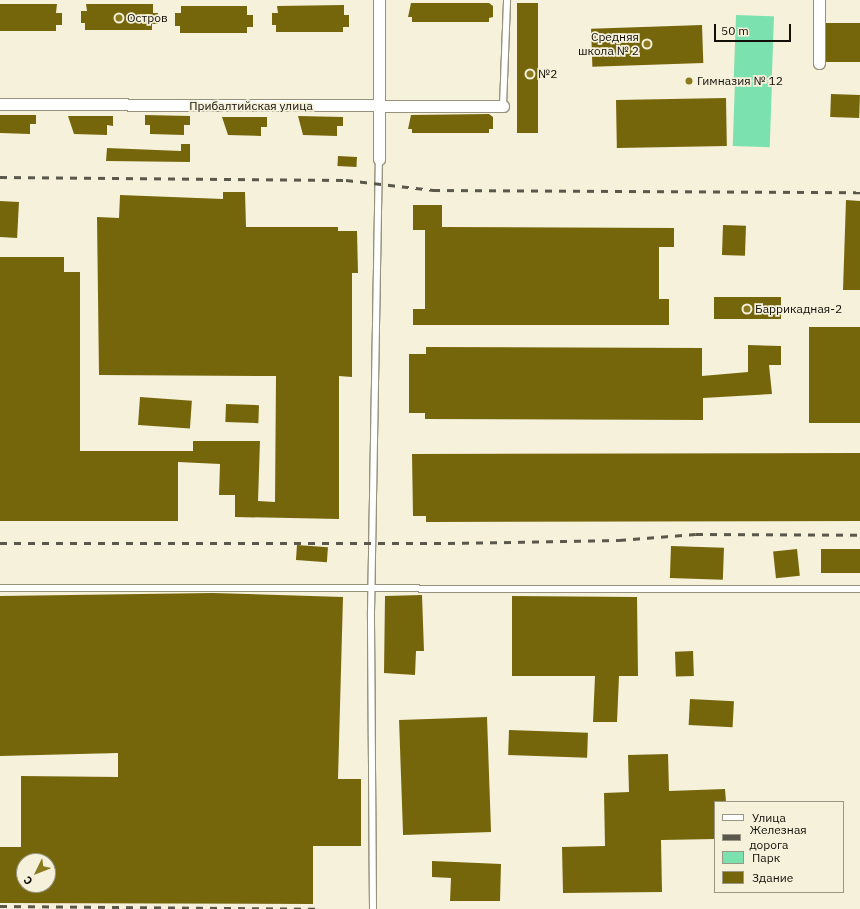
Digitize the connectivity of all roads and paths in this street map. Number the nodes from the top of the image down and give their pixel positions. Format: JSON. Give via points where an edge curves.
{"nodes":[{"id":1,"x":379,"y":0,"type":"edge"},
{"id":2,"x":507,"y":0,"type":"edge"},
{"id":3,"x":819,"y":0,"type":"edge"},
{"id":4,"x":819,"y":63,"type":"dead end"},
{"id":5,"x":0,"y":104,"type":"edge"},
{"id":6,"x":378,"y":106,"type":"junction"},
{"id":7,"x":503,"y":106,"type":"joint"},
{"id":8,"x":379,"y":159,"type":"joint"},
{"id":9,"x":0,"y":588,"type":"edge"},
{"id":10,"x":860,"y":588,"type":"edge"},
{"id":11,"x":371,"y":589,"type":"junction"},
{"id":12,"x":373,"y":909,"type":"edge"}],
"edges":[{"from":1,"to":6,"type":"street"},
{"from":2,"to":7,"type":"lane"},
{"from":3,"to":4,"type":"street"},
{"from":5,"to":6,"type":"street","name":"Прибалтийская улица"},
{"from":6,"to":7,"type":"street","name":"Прибалтийская улица"},
{"from":6,"to":8,"type":"street"},
{"from":8,"to":11,"type":"lane"},
{"from":9,"to":11,"type":"lane"},
{"from":10,"to":11,"type":"lane"},
{"from":11,"to":12,"type":"lane"}]}
